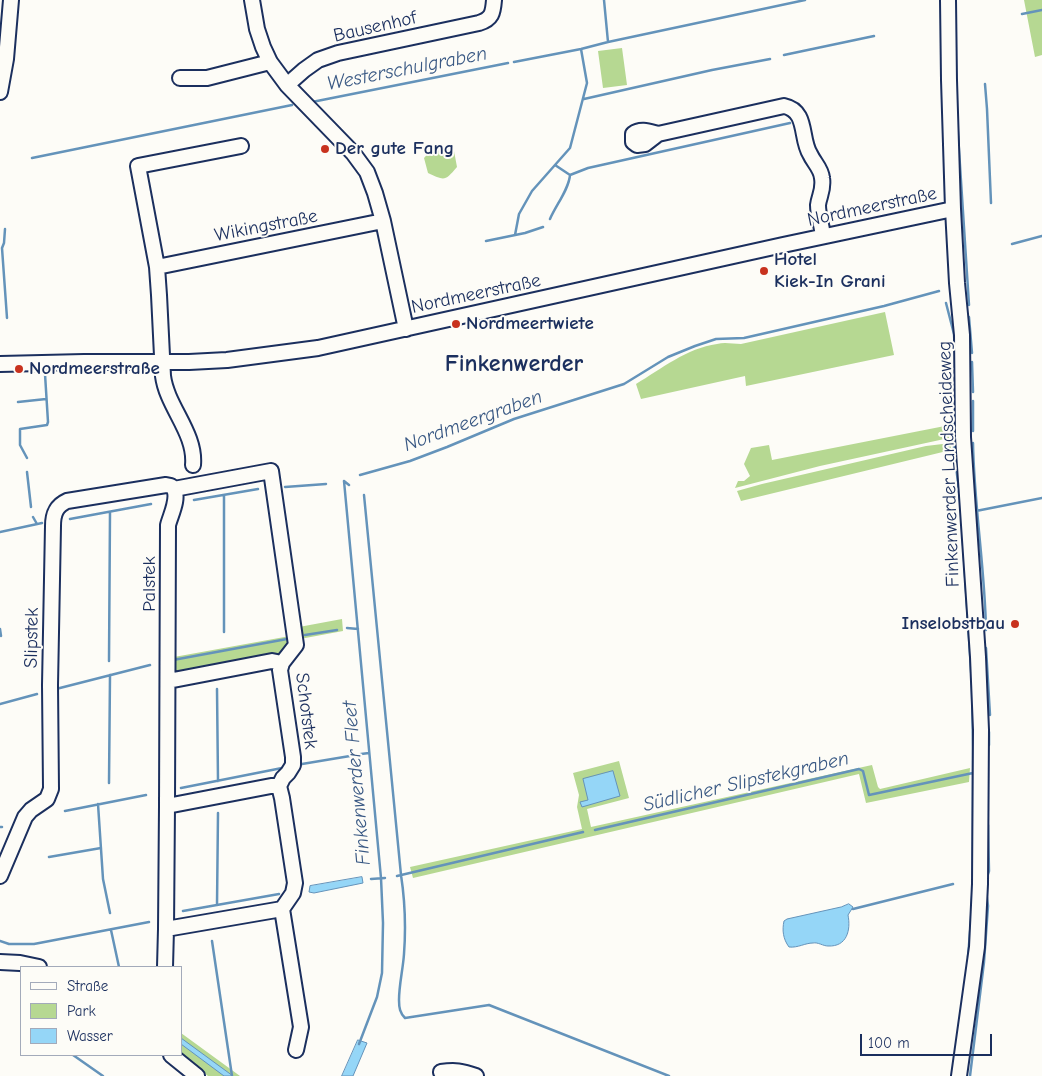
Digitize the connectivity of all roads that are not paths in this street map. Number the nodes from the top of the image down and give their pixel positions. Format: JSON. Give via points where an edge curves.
{"nodes":[{"id":1,"x":12,"y":0,"type":"edge"},
{"id":2,"x":252,"y":0,"type":"edge"},
{"id":3,"x":494,"y":0,"type":"edge"},
{"id":4,"x":948,"y":0,"type":"edge"},
{"id":5,"x":270,"y":62,"type":"junction"},
{"id":6,"x":180,"y":78,"type":"dead end"},
{"id":7,"x":287,"y":85,"type":"junction"},
{"id":8,"x":0,"y":92,"type":"edge"},
{"id":9,"x":658,"y":134,"type":"dead end"},
{"id":10,"x":241,"y":146,"type":"dead end"},
{"id":11,"x":953,"y":209,"type":"junction"},
{"id":12,"x":383,"y":221,"type":"junction"},
{"id":13,"x":823,"y":236,"type":"junction"},
{"id":14,"x":157,"y":267,"type":"junction"},
{"id":15,"x":406,"y":329,"type":"junction"},
{"id":16,"x":163,"y":362,"type":"junction"},
{"id":17,"x":0,"y":364,"type":"edge"},
{"id":18,"x":193,"y":465,"type":"dead end"},
{"id":19,"x":174,"y":488,"type":"junction"},
{"id":20,"x":282,"y":663,"type":"junction"},
{"id":21,"x":168,"y":681,"type":"junction"},
{"id":22,"x":279,"y":786,"type":"junction"},
{"id":23,"x":167,"y":806,"type":"junction"},
{"id":24,"x":0,"y":876,"type":"edge"},
{"id":25,"x":282,"y":909,"type":"junction"},
{"id":26,"x":166,"y":929,"type":"junction"},
{"id":27,"x":0,"y":962,"type":"edge"},
{"id":28,"x":33,"y":966,"type":"edge"},
{"id":29,"x":165,"y":966,"type":"edge"},
{"id":30,"x":296,"y":1050,"type":"dead end"},
{"id":31,"x":173,"y":1056,"type":"edge"},
{"id":32,"x":441,"y":1072,"type":"dead end"},
{"id":33,"x":197,"y":1076,"type":"edge"},
{"id":34,"x":476,"y":1076,"type":"edge"},
{"id":35,"x":959,"y":1076,"type":"edge"}],
"edges":[{"from":1,"to":8,"type":"street"},
{"from":2,"to":5,"type":"street","via":[[257,29]]},
{"from":3,"to":7,"type":"street","name":"Bausenhof","via":[[491,16],[486,21],[318,60]]},
{"from":4,"to":11,"type":"street","name":"Finkenwerder Landscheideweg"},
{"from":5,"to":6,"type":"street","via":[[207,78]]},
{"from":5,"to":7,"type":"street"},
{"from":7,"to":12,"type":"street","via":[[353,153],[367,172]]},
{"from":9,"to":13,"type":"street","via":[[784,106],[795,111],[809,154],[822,178],[818,204]]},
{"from":10,"to":14,"type":"street","via":[[138,166]]},
{"from":11,"to":13,"type":"street","name":"Nordmeerstraße"},
{"from":11,"to":35,"type":"street","name":"Finkenwerder Landscheideweg","via":[[962,335],[963,438],[982,730],[977,947]]},
{"from":12,"to":14,"type":"street","name":"Wikingstraße"},
{"from":12,"to":15,"type":"street"},
{"from":13,"to":15,"type":"street","name":"Nordmeerstraße"},
{"from":14,"to":16,"type":"street"},
{"from":15,"to":16,"type":"street","name":"Nordmeerstraße","via":[[318,348],[227,360]]},
{"from":16,"to":17,"type":"street","name":"Nordmeerstraße"},
{"from":16,"to":18,"type":"street","via":[[164,386],[189,438]]},
{"from":19,"to":20,"type":"street","name":"Schotstek","via":[[272,471],[296,645]]},
{"from":19,"to":21,"type":"street","name":"Palstek","via":[[176,498],[168,525]]},
{"from":19,"to":24,"type":"street","name":"Slipstek","via":[[166,485],[67,501],[54,513],[51,789],[47,799],[25,817]]},
{"from":20,"to":21,"type":"street","via":[[272,660]]},
{"from":20,"to":22,"type":"street","name":"Schotstek","via":[[280,670],[293,765]]},
{"from":21,"to":23,"type":"street","name":"Palstek"},
{"from":22,"to":23,"type":"street"},
{"from":22,"to":25,"type":"street","via":[[295,883],[293,893]]},
{"from":23,"to":26,"type":"street","name":"Palstek"},
{"from":25,"to":26,"type":"street"},
{"from":25,"to":30,"type":"street","via":[[301,1027]]},
{"from":26,"to":29,"type":"street","name":"Palstek"},
{"from":27,"to":28,"type":"street"},
{"from":31,"to":33,"type":"street"},
{"from":32,"to":34,"type":"street","via":[[453,1070]]}]}
